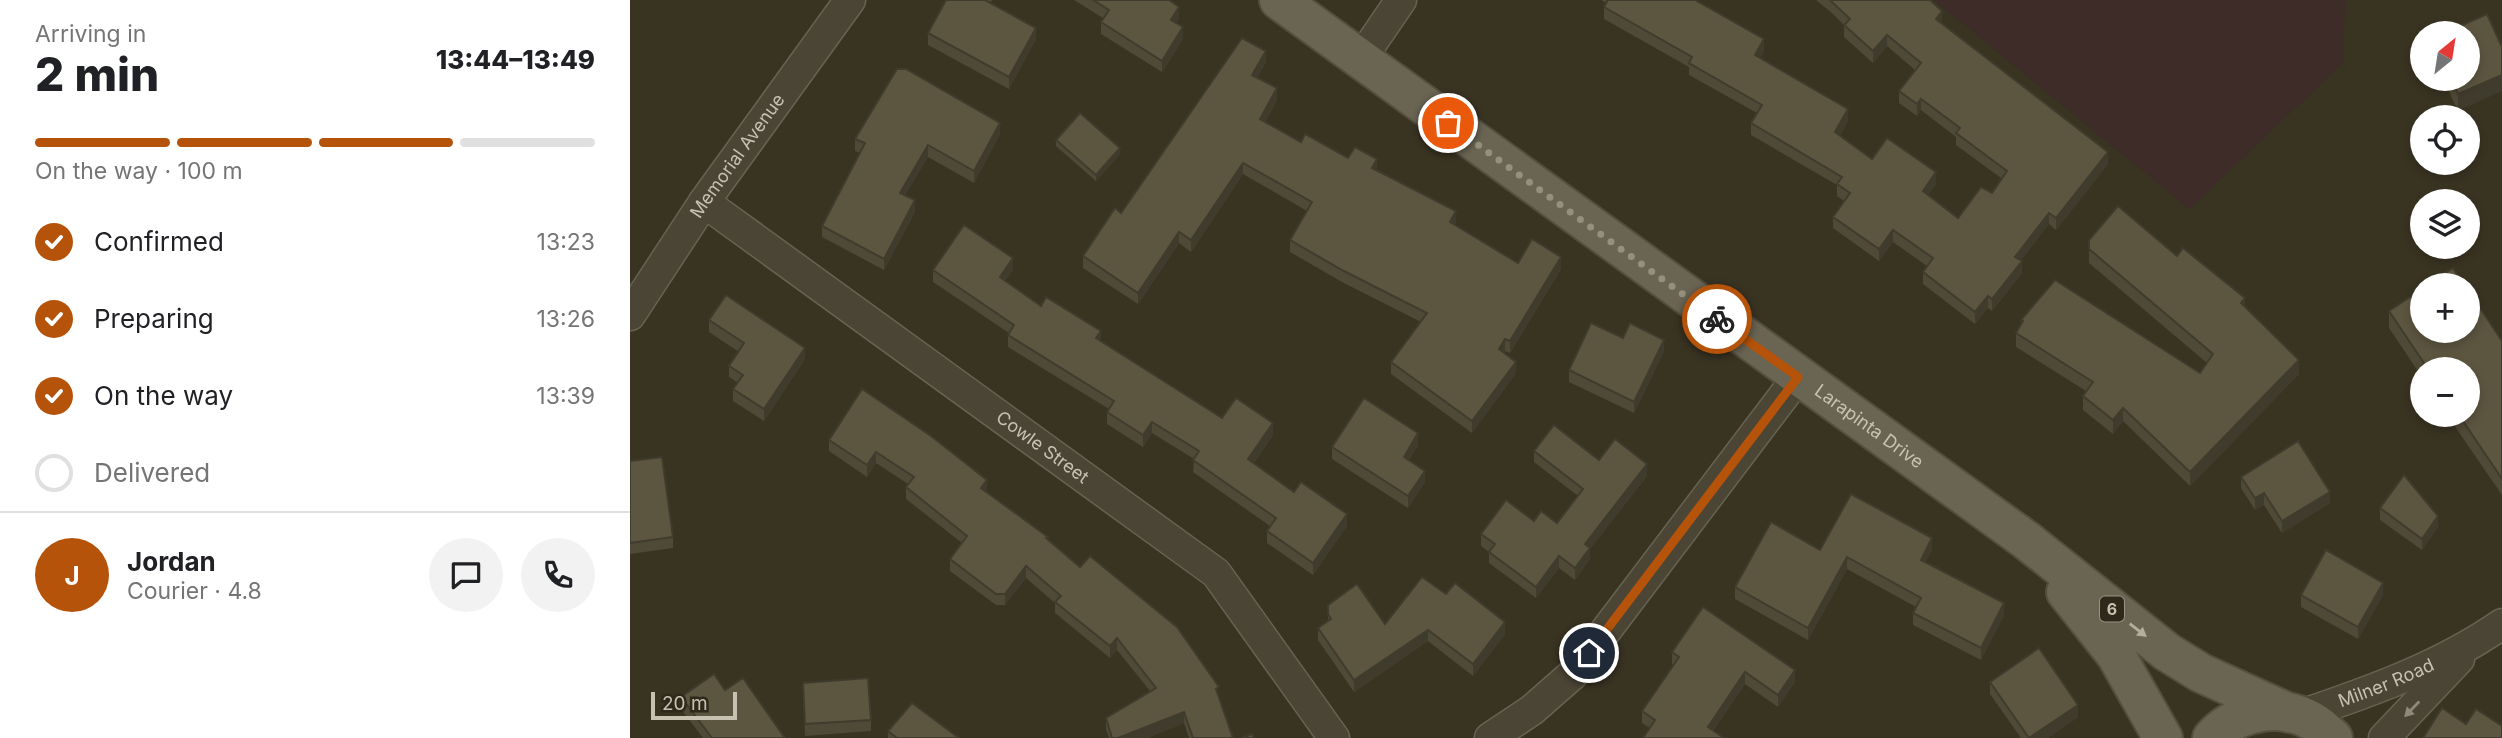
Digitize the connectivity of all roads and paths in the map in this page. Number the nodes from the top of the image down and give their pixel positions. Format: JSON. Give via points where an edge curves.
{"nodes":[{"id":1,"x":850,"y":0,"type":"edge"},
{"id":2,"x":1279,"y":0,"type":"edge"},
{"id":3,"x":1401,"y":0,"type":"edge"},
{"id":4,"x":1360,"y":60,"type":"junction"},
{"id":5,"x":704,"y":202,"type":"junction"},
{"id":6,"x":630,"y":315,"type":"edge"},
{"id":7,"x":1798,"y":377,"type":"junction"},
{"id":8,"x":1947,"y":485,"type":"junction"},
{"id":9,"x":2502,"y":624,"type":"edge"},
{"id":10,"x":2474,"y":644,"type":"junction"},
{"id":11,"x":2294,"y":714,"type":"junction"},
{"id":12,"x":1334,"y":738,"type":"edge"},
{"id":13,"x":1490,"y":738,"type":"edge"},
{"id":14,"x":2163,"y":738,"type":"edge"},
{"id":15,"x":2212,"y":738,"type":"edge"},
{"id":16,"x":2333,"y":738,"type":"edge"},
{"id":17,"x":2384,"y":738,"type":"edge"}],
"edges":[{"from":1,"to":5,"type":"street","name":"Memorial Avenue"},
{"from":2,"to":4,"type":"main road","name":"Larapinta Drive","number":"6"},
{"from":3,"to":4,"type":"street"},
{"from":4,"to":7,"type":"main road","name":"Larapinta Drive","number":"6"},
{"from":5,"to":6,"type":"street","name":"Memorial Avenue"},
{"from":5,"to":12,"type":"street","name":"Cowle Street","via":[[1216,573]]},
{"from":7,"to":8,"type":"main road","name":"Larapinta Drive","number":"6"},
{"from":7,"to":13,"type":"street","via":[[1573,674]]},
{"from":8,"to":11,"type":"main road","name":"Larapinta Drive","number":"6","one_way":true,"via":[[2026,540],[2167,652],[2201,673]]},
{"from":8,"to":14,"type":"main road","name":"Larapinta Drive","number":"6","via":[[2042,564],[2080,607],[2116,655]]},
{"from":9,"to":10,"type":"street","name":"Milner Road"},
{"from":10,"to":11,"type":"street","name":"Milner Road","via":[[2360,695]]},
{"from":10,"to":17,"type":"street","name":"Milner Road","one_way":true},
{"from":11,"to":15,"type":"main road","via":[[2264,711],[2240,717]]},
{"from":11,"to":16,"type":"main road","number":"6","via":[[2314,722]]}]}
